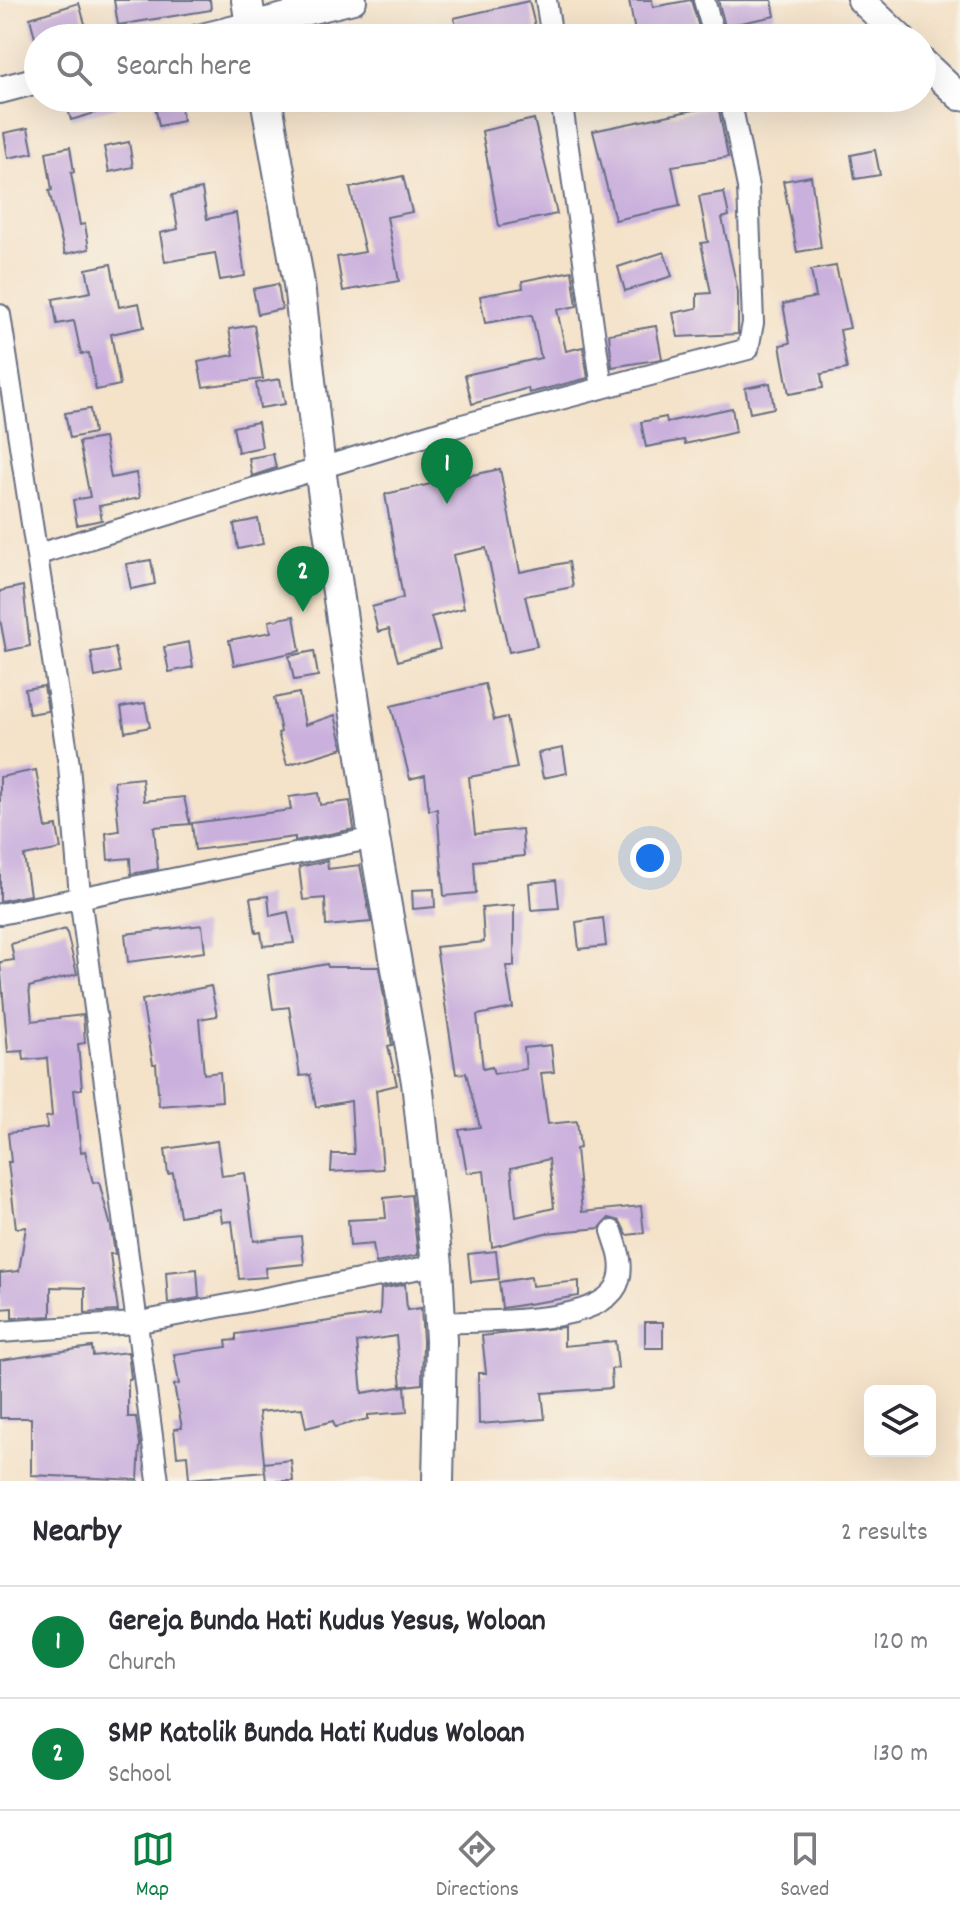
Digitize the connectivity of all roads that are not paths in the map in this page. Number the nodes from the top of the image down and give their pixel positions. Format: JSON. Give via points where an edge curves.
{"nodes":[{"id":1,"x":353,"y":0,"type":"edge"},
{"id":2,"x":546,"y":0,"type":"edge"},
{"id":3,"x":704,"y":0,"type":"edge"},
{"id":4,"x":861,"y":0,"type":"edge"},
{"id":5,"x":250,"y":21,"type":"edge"},
{"id":6,"x":550,"y":24,"type":"edge"},
{"id":7,"x":711,"y":24,"type":"edge"},
{"id":8,"x":886,"y":24,"type":"edge"},
{"id":9,"x":936,"y":74,"type":"edge"},
{"id":10,"x":24,"y":84,"type":"edge"},
{"id":11,"x":0,"y":90,"type":"edge"},
{"id":12,"x":960,"y":97,"type":"edge"},
{"id":13,"x":268,"y":112,"type":"edge"},
{"id":14,"x":563,"y":112,"type":"edge"},
{"id":15,"x":733,"y":112,"type":"edge"},
{"id":16,"x":0,"y":315,"type":"edge"},
{"id":17,"x":3,"y":343,"type":"edge"},
{"id":18,"x":602,"y":388,"type":"junction"},
{"id":19,"x":320,"y":469,"type":"junction"},
{"id":20,"x":39,"y":554,"type":"junction"},
{"id":21,"x":374,"y":838,"type":"junction"},
{"id":22,"x":80,"y":896,"type":"junction"},
{"id":23,"x":0,"y":914,"type":"edge"},
{"id":24,"x":612,"y":1231,"type":"dead end"},
{"id":25,"x":437,"y":1265,"type":"junction"},
{"id":26,"x":135,"y":1323,"type":"junction"},
{"id":27,"x":440,"y":1323,"type":"junction"},
{"id":28,"x":0,"y":1332,"type":"edge"},
{"id":29,"x":158,"y":1481,"type":"edge"},
{"id":30,"x":438,"y":1481,"type":"edge"}],
"edges":[{"from":1,"to":5,"type":"street"},
{"from":2,"to":6,"type":"street"},
{"from":3,"to":7,"type":"street"},
{"from":4,"to":8,"type":"street"},
{"from":9,"to":12,"type":"street"},
{"from":10,"to":11,"type":"street"},
{"from":13,"to":19,"type":"main road","via":[[299,284]]},
{"from":14,"to":18,"type":"street"},
{"from":15,"to":18,"type":"street","via":[[748,187],[748,349]]},
{"from":16,"to":17,"type":"street"},
{"from":17,"to":20,"type":"street"},
{"from":18,"to":19,"type":"street"},
{"from":19,"to":20,"type":"street"},
{"from":19,"to":21,"type":"main road"},
{"from":20,"to":22,"type":"street","via":[[69,765]]},
{"from":21,"to":22,"type":"street"},
{"from":21,"to":25,"type":"main road","via":[[417,1082]]},
{"from":22,"to":23,"type":"street"},
{"from":22,"to":26,"type":"street"},
{"from":24,"to":27,"type":"street","via":[[621,1261],[619,1281],[608,1300],[581,1313]]},
{"from":25,"to":26,"type":"street"},
{"from":25,"to":27,"type":"main road"},
{"from":26,"to":28,"type":"street"},
{"from":26,"to":29,"type":"street"},
{"from":27,"to":30,"type":"main road"}]}
